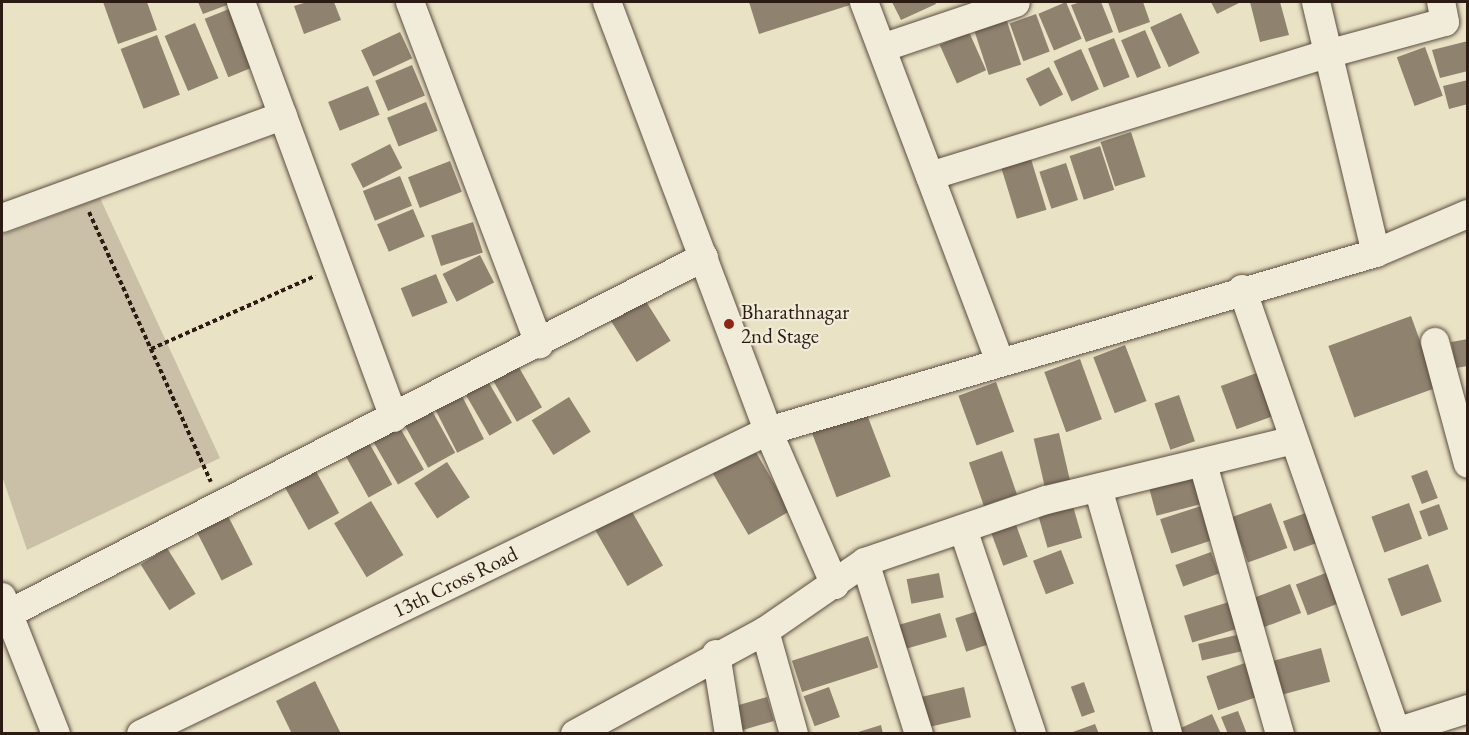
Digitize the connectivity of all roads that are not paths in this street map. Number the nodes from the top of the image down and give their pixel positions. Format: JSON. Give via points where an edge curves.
{"nodes":[{"id":1,"x":241,"y":2,"type":"edge"},
{"id":2,"x":410,"y":2,"type":"edge"},
{"id":3,"x":607,"y":2,"type":"edge"},
{"id":4,"x":864,"y":2,"type":"edge"},
{"id":5,"x":1018,"y":2,"type":"edge"},
{"id":6,"x":1316,"y":2,"type":"edge"},
{"id":7,"x":1441,"y":2,"type":"edge"},
{"id":8,"x":882,"y":48,"type":"junction"},
{"id":9,"x":1331,"y":53,"type":"junction"},
{"id":10,"x":284,"y":116,"type":"junction"},
{"id":11,"x":930,"y":176,"type":"junction"},
{"id":12,"x":1467,"y":214,"type":"edge"},
{"id":13,"x":2,"y":218,"type":"edge"},
{"id":14,"x":1376,"y":253,"type":"junction"},
{"id":15,"x":704,"y":257,"type":"junction"},
{"id":16,"x":1242,"y":289,"type":"junction"},
{"id":17,"x":1435,"y":342,"type":"dead end"},
{"id":18,"x":539,"y":344,"type":"junction"},
{"id":19,"x":1000,"y":362,"type":"junction"},
{"id":20,"x":394,"y":418,"type":"junction"},
{"id":21,"x":768,"y":431,"type":"junction"},
{"id":22,"x":1294,"y":440,"type":"junction"},
{"id":23,"x":1203,"y":464,"type":"junction"},
{"id":24,"x":1467,"y":464,"type":"edge"},
{"id":25,"x":1098,"y":488,"type":"junction"},
{"id":26,"x":963,"y":529,"type":"junction"},
{"id":27,"x":865,"y":562,"type":"junction"},
{"id":28,"x":835,"y":585,"type":"junction"},
{"id":29,"x":4,"y":609,"type":"edge"},
{"id":30,"x":765,"y":631,"type":"junction"},
{"id":31,"x":716,"y":654,"type":"junction"},
{"id":32,"x":1467,"y":710,"type":"edge"},
{"id":33,"x":588,"y":730,"type":"edge"},
{"id":34,"x":1396,"y":733,"type":"edge"},
{"id":35,"x":56,"y":734,"type":"edge"},
{"id":36,"x":141,"y":734,"type":"edge"},
{"id":37,"x":729,"y":734,"type":"edge"},
{"id":38,"x":794,"y":734,"type":"edge"},
{"id":39,"x":919,"y":734,"type":"edge"},
{"id":40,"x":1032,"y":734,"type":"edge"},
{"id":41,"x":1168,"y":734,"type":"edge"},
{"id":42,"x":1280,"y":734,"type":"edge"}],
"edges":[{"from":1,"to":10,"type":"street"},
{"from":2,"to":18,"type":"street"},
{"from":3,"to":15,"type":"street"},
{"from":4,"to":8,"type":"street"},
{"from":5,"to":8,"type":"street"},
{"from":6,"to":9,"type":"street"},
{"from":7,"to":9,"type":"street","via":[[1445,22]]},
{"from":8,"to":11,"type":"street"},
{"from":9,"to":11,"type":"street"},
{"from":9,"to":14,"type":"street"},
{"from":10,"to":13,"type":"street"},
{"from":10,"to":20,"type":"street"},
{"from":11,"to":19,"type":"street"},
{"from":12,"to":14,"type":"street","name":"13th Cross Road"},
{"from":14,"to":16,"type":"street","name":"13th Cross Road"},
{"from":15,"to":18,"type":"street"},
{"from":15,"to":21,"type":"street"},
{"from":16,"to":19,"type":"street","name":"13th Cross Road"},
{"from":16,"to":22,"type":"street"},
{"from":17,"to":24,"type":"street"},
{"from":18,"to":20,"type":"street"},
{"from":19,"to":21,"type":"street","name":"13th Cross Road"},
{"from":20,"to":29,"type":"street","via":[[222,507]]},
{"from":21,"to":28,"type":"street"},
{"from":21,"to":36,"type":"street","name":"13th Cross Road"},
{"from":22,"to":23,"type":"street"},
{"from":22,"to":34,"type":"street"},
{"from":23,"to":25,"type":"street"},
{"from":23,"to":42,"type":"street"},
{"from":25,"to":26,"type":"street","via":[[1046,500]]},
{"from":25,"to":41,"type":"street"},
{"from":26,"to":27,"type":"street"},
{"from":26,"to":40,"type":"street"},
{"from":27,"to":28,"type":"street"},
{"from":27,"to":39,"type":"street"},
{"from":28,"to":30,"type":"street"},
{"from":29,"to":35,"type":"street"},
{"from":30,"to":31,"type":"street"},
{"from":30,"to":38,"type":"street"},
{"from":31,"to":33,"type":"street"},
{"from":31,"to":37,"type":"street"},
{"from":32,"to":34,"type":"street"}]}
